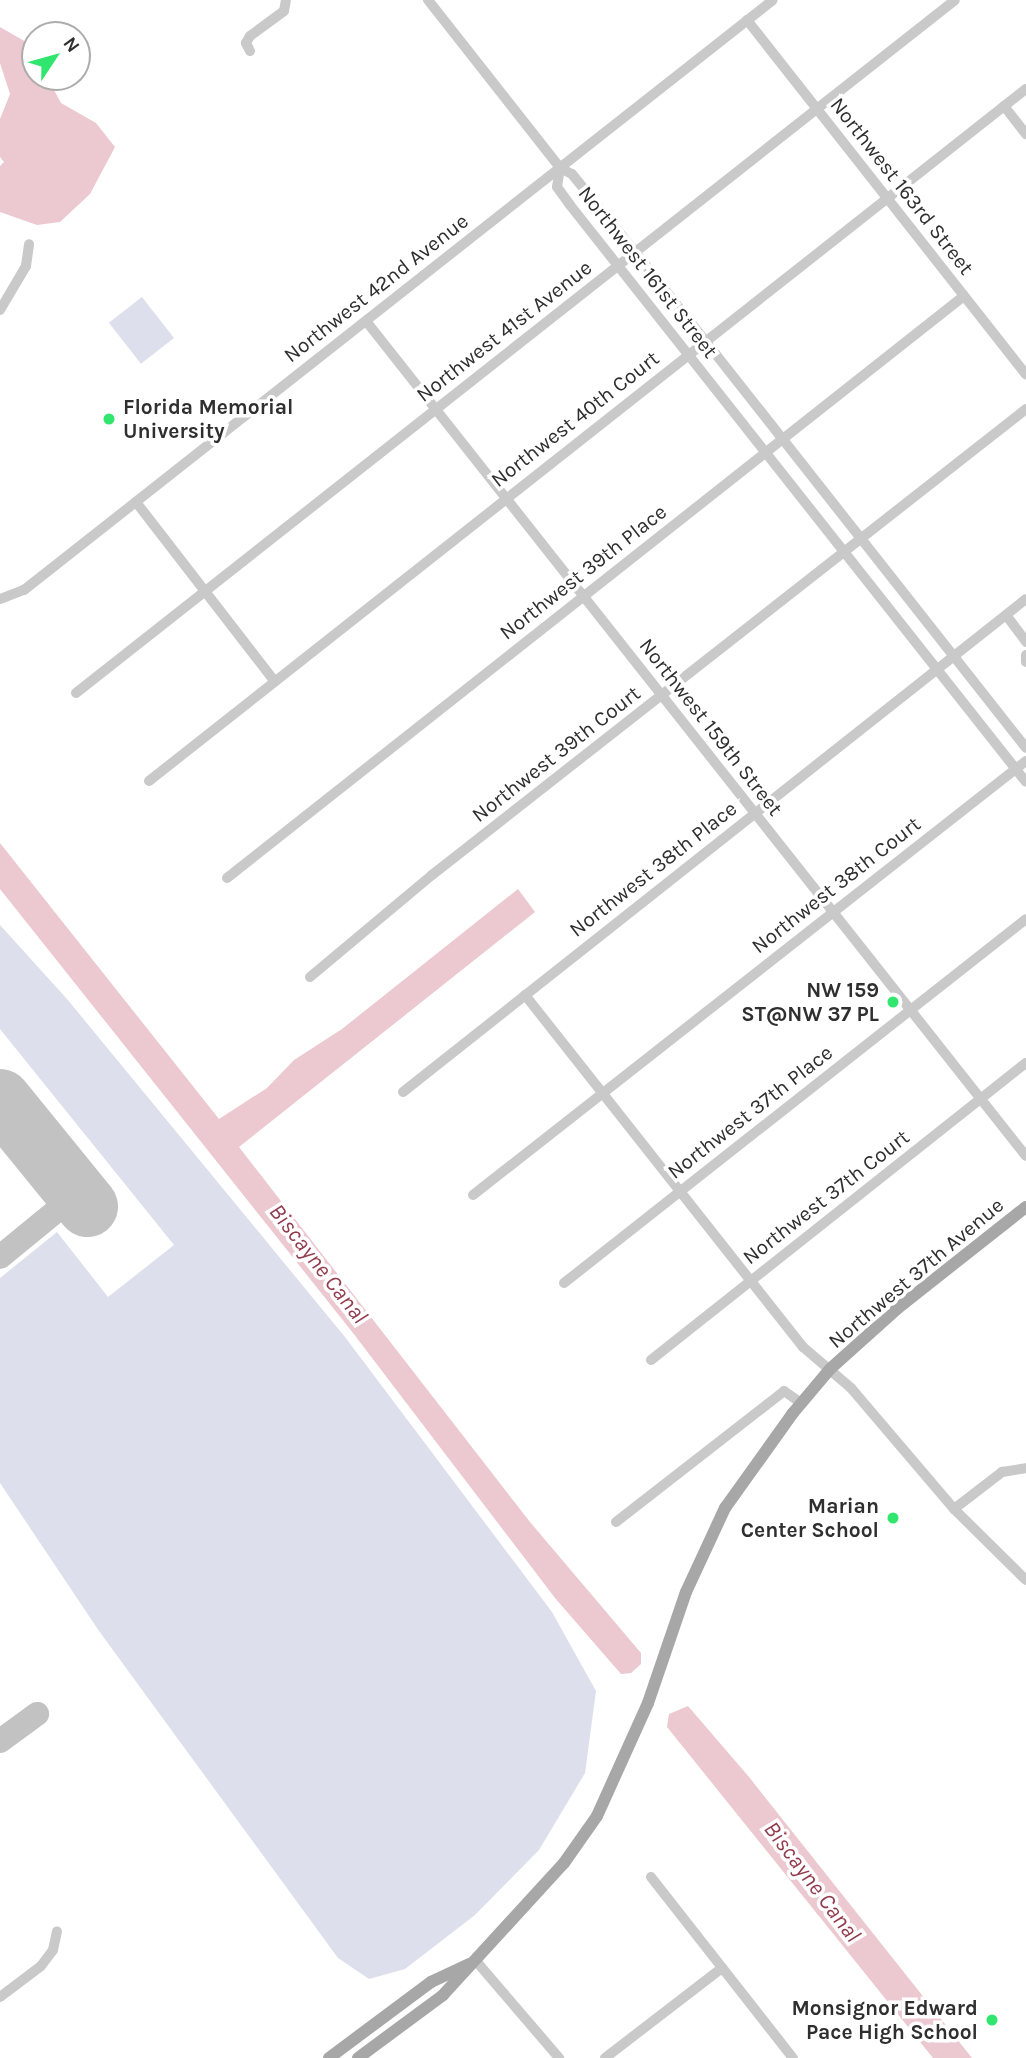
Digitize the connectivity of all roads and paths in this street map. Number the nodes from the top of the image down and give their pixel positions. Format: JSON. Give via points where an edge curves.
{"nodes":[{"id":1,"x":286,"y":0,"type":"edge"},
{"id":2,"x":428,"y":0,"type":"edge"},
{"id":3,"x":773,"y":0,"type":"edge"},
{"id":4,"x":955,"y":0,"type":"edge"},
{"id":5,"x":747,"y":20,"type":"junction"},
{"id":6,"x":250,"y":51,"type":"dead end"},
{"id":7,"x":1026,"y":89,"type":"edge"},
{"id":8,"x":1004,"y":106,"type":"junction"},
{"id":9,"x":817,"y":110,"type":"junction"},
{"id":10,"x":1026,"y":134,"type":"edge"},
{"id":11,"x":560,"y":168,"type":"junction"},
{"id":12,"x":887,"y":198,"type":"junction"},
{"id":13,"x":29,"y":244,"type":"dead end"},
{"id":14,"x":635,"y":252,"type":"junction"},
{"id":15,"x":618,"y":265,"type":"junction"},
{"id":16,"x":964,"y":296,"type":"junction"},
{"id":17,"x":0,"y":310,"type":"edge"},
{"id":18,"x":366,"y":321,"type":"junction"},
{"id":19,"x":705,"y":341,"type":"junction"},
{"id":20,"x":688,"y":354,"type":"junction"},
{"id":21,"x":1026,"y":374,"type":"edge"},
{"id":22,"x":436,"y":408,"type":"junction"},
{"id":23,"x":1026,"y":409,"type":"edge"},
{"id":24,"x":783,"y":440,"type":"junction"},
{"id":25,"x":766,"y":453,"type":"junction"},
{"id":26,"x":506,"y":497,"type":"junction"},
{"id":27,"x":136,"y":502,"type":"junction"},
{"id":28,"x":861,"y":538,"type":"junction"},
{"id":29,"x":843,"y":552,"type":"junction"},
{"id":30,"x":206,"y":592,"type":"junction"},
{"id":31,"x":583,"y":596,"type":"junction"},
{"id":32,"x":0,"y":599,"type":"edge"},
{"id":33,"x":1026,"y":599,"type":"edge"},
{"id":34,"x":1006,"y":615,"type":"junction"},
{"id":35,"x":1026,"y":642,"type":"edge"},
{"id":36,"x":1026,"y":655,"type":"edge"},
{"id":37,"x":954,"y":656,"type":"junction"},
{"id":38,"x":1026,"y":662,"type":"edge"},
{"id":39,"x":937,"y":670,"type":"junction"},
{"id":40,"x":275,"y":682,"type":"junction"},
{"id":41,"x":76,"y":693,"type":"dead end"},
{"id":42,"x":662,"y":696,"type":"junction"},
{"id":43,"x":1026,"y":748,"type":"edge"},
{"id":44,"x":1026,"y":761,"type":"edge"},
{"id":45,"x":1015,"y":768,"type":"junction"},
{"id":46,"x":149,"y":781,"type":"dead end"},
{"id":47,"x":1026,"y":782,"type":"edge"},
{"id":48,"x":754,"y":813,"type":"junction"},
{"id":49,"x":227,"y":878,"type":"dead end"},
{"id":50,"x":832,"y":912,"type":"junction"},
{"id":51,"x":1026,"y":919,"type":"edge"},
{"id":52,"x":310,"y":977,"type":"dead end"},
{"id":53,"x":525,"y":995,"type":"junction"},
{"id":54,"x":910,"y":1010,"type":"junction"},
{"id":55,"x":1026,"y":1063,"type":"edge"},
{"id":56,"x":403,"y":1092,"type":"dead end"},
{"id":57,"x":603,"y":1095,"type":"junction"},
{"id":58,"x":980,"y":1099,"type":"junction"},
{"id":59,"x":1026,"y":1156,"type":"edge"},
{"id":60,"x":680,"y":1193,"type":"junction"},
{"id":61,"x":473,"y":1195,"type":"dead end"},
{"id":62,"x":1026,"y":1207,"type":"edge"},
{"id":63,"x":751,"y":1281,"type":"junction"},
{"id":64,"x":564,"y":1283,"type":"dead end"},
{"id":65,"x":651,"y":1360,"type":"dead end"},
{"id":66,"x":830,"y":1369,"type":"junction"},
{"id":67,"x":802,"y":1403,"type":"junction"},
{"id":68,"x":1026,"y":1468,"type":"edge"},
{"id":69,"x":954,"y":1509,"type":"junction"},
{"id":70,"x":616,"y":1522,"type":"dead end"},
{"id":71,"x":1026,"y":1580,"type":"edge"},
{"id":72,"x":651,"y":1877,"type":"dead end"},
{"id":73,"x":57,"y":1931,"type":"dead end"},
{"id":74,"x":476,"y":1961,"type":"junction"},
{"id":75,"x":722,"y":1968,"type":"junction"},
{"id":76,"x":0,"y":1997,"type":"edge"},
{"id":77,"x":329,"y":2058,"type":"edge"},
{"id":78,"x":358,"y":2058,"type":"edge"},
{"id":79,"x":559,"y":2058,"type":"edge"},
{"id":80,"x":605,"y":2058,"type":"edge"},
{"id":81,"x":793,"y":2058,"type":"edge"}],
"edges":[{"from":1,"to":6,"type":"street","via":[[284,11],[250,36],[246,43]]},
{"from":2,"to":11,"type":"street"},
{"from":3,"to":5,"type":"street","name":"Northwest 42nd Avenue"},
{"from":4,"to":9,"type":"street","name":"Northwest 41st Avenue"},
{"from":5,"to":9,"type":"street","name":"Northwest 163rd Street"},
{"from":5,"to":11,"type":"street","name":"Northwest 42nd Avenue"},
{"from":7,"to":8,"type":"street","name":"Northwest 40th Court"},
{"from":8,"to":10,"type":"street"},
{"from":8,"to":12,"type":"street","name":"Northwest 40th Court"},
{"from":9,"to":12,"type":"street","name":"Northwest 163rd Street"},
{"from":9,"to":14,"type":"street","name":"Northwest 41st Avenue"},
{"from":11,"to":14,"type":"street","name":"Northwest 161st Street","via":[[572,174]]},
{"from":11,"to":15,"type":"street","name":"Northwest 161st Street","via":[[557,187]]},
{"from":11,"to":18,"type":"street","name":"Northwest 42nd Avenue"},
{"from":12,"to":16,"type":"street","name":"Northwest 163rd Street"},
{"from":12,"to":19,"type":"street","name":"Northwest 40th Court"},
{"from":13,"to":17,"type":"street","via":[[26,266]]},
{"from":14,"to":15,"type":"street","name":"Northwest 41st Avenue"},
{"from":14,"to":19,"type":"street","name":"Northwest 161st Street"},
{"from":15,"to":20,"type":"street","name":"Northwest 161st Street"},
{"from":15,"to":22,"type":"street","name":"Northwest 41st Avenue"},
{"from":16,"to":21,"type":"street","name":"Northwest 163rd Street"},
{"from":16,"to":24,"type":"street","name":"Northwest 39th Place"},
{"from":18,"to":22,"type":"street","name":"Northwest 159th Street"},
{"from":18,"to":27,"type":"street","name":"Northwest 42nd Avenue"},
{"from":19,"to":20,"type":"street","name":"Northwest 40th Court"},
{"from":19,"to":24,"type":"street","name":"Northwest 161st Street"},
{"from":20,"to":25,"type":"street","name":"Northwest 161st Street"},
{"from":20,"to":26,"type":"street","name":"Northwest 40th Court"},
{"from":22,"to":26,"type":"street","name":"Northwest 159th Street"},
{"from":22,"to":30,"type":"street","name":"Northwest 41st Avenue"},
{"from":23,"to":28,"type":"street","name":"Northwest 39th Court"},
{"from":24,"to":25,"type":"street","name":"Northwest 39th Place"},
{"from":24,"to":28,"type":"street","name":"Northwest 161st Street"},
{"from":25,"to":29,"type":"street","name":"Northwest 161st Street"},
{"from":25,"to":31,"type":"street","name":"Northwest 39th Place"},
{"from":26,"to":31,"type":"street","name":"Northwest 159th Street"},
{"from":26,"to":40,"type":"street","name":"Northwest 40th Court"},
{"from":27,"to":30,"type":"street"},
{"from":27,"to":32,"type":"street","name":"Northwest 42nd Avenue","via":[[19,593]]},
{"from":28,"to":29,"type":"street","name":"Northwest 39th Court"},
{"from":28,"to":37,"type":"street","name":"Northwest 161st Street"},
{"from":29,"to":39,"type":"street","name":"Northwest 161st Street"},
{"from":29,"to":42,"type":"street","name":"Northwest 39th Court"},
{"from":30,"to":40,"type":"street"},
{"from":30,"to":41,"type":"street","name":"Northwest 41st Avenue"},
{"from":31,"to":42,"type":"street","name":"Northwest 159th Street"},
{"from":31,"to":49,"type":"street","name":"Northwest 39th Place"},
{"from":33,"to":34,"type":"street","name":"Northwest 38th Place"},
{"from":34,"to":35,"type":"street"},
{"from":34,"to":37,"type":"street","name":"Northwest 38th Place"},
{"from":36,"to":38,"type":"street"},
{"from":37,"to":39,"type":"street","name":"Northwest 38th Place"},
{"from":37,"to":43,"type":"street","name":"Northwest 161st Street"},
{"from":39,"to":45,"type":"street","name":"Northwest 161st Street"},
{"from":39,"to":48,"type":"street","name":"Northwest 38th Place"},
{"from":40,"to":46,"type":"street","name":"Northwest 40th Court"},
{"from":42,"to":48,"type":"street","name":"Northwest 159th Street"},
{"from":42,"to":52,"type":"street","name":"Northwest 39th Court","via":[[432,875]]},
{"from":44,"to":45,"type":"street","name":"Northwest 38th Court"},
{"from":45,"to":47,"type":"street","name":"Northwest 161st Street"},
{"from":45,"to":50,"type":"street","name":"Northwest 38th Court"},
{"from":48,"to":50,"type":"street","name":"Northwest 159th Street"},
{"from":48,"to":53,"type":"street","name":"Northwest 38th Place"},
{"from":50,"to":54,"type":"street","name":"Northwest 159th Street"},
{"from":50,"to":57,"type":"street","name":"Northwest 38th Court"},
{"from":51,"to":54,"type":"street","name":"Northwest 37th Place"},
{"from":53,"to":56,"type":"street","name":"Northwest 38th Place"},
{"from":53,"to":57,"type":"street"},
{"from":54,"to":58,"type":"street","name":"Northwest 159th Street"},
{"from":54,"to":60,"type":"street","name":"Northwest 37th Place"},
{"from":55,"to":58,"type":"street","name":"Northwest 37th Court"},
{"from":57,"to":60,"type":"street"},
{"from":57,"to":61,"type":"street","name":"Northwest 38th Court"},
{"from":58,"to":59,"type":"street","name":"Northwest 159th Street"},
{"from":58,"to":63,"type":"street","name":"Northwest 37th Court"},
{"from":60,"to":63,"type":"street"},
{"from":60,"to":64,"type":"street","name":"Northwest 37th Place"},
{"from":62,"to":66,"type":"main road","name":"Northwest 37th Avenue"},
{"from":63,"to":65,"type":"street","name":"Northwest 37th Court"},
{"from":63,"to":66,"type":"street","via":[[803,1346]]},
{"from":66,"to":67,"type":"main road","name":"Northwest 37th Avenue"},
{"from":66,"to":69,"type":"street"},
{"from":67,"to":70,"type":"street","via":[[784,1391]]},
{"from":67,"to":74,"type":"main road","name":"Northwest 37th Avenue","via":[[725,1508],[686,1592],[648,1703],[597,1816],[564,1863]]},
{"from":68,"to":69,"type":"street","via":[[1002,1472]]},
{"from":69,"to":71,"type":"street"},
{"from":72,"to":75,"type":"street"},
{"from":73,"to":76,"type":"street","via":[[53,1950],[41,1966]]},
{"from":74,"to":77,"type":"main road","via":[[431,1982]]},
{"from":74,"to":78,"type":"main road","name":"Northwest 37th Avenue","via":[[443,1995]]},
{"from":74,"to":79,"type":"street"},
{"from":75,"to":80,"type":"street"},
{"from":75,"to":81,"type":"street"}]}
